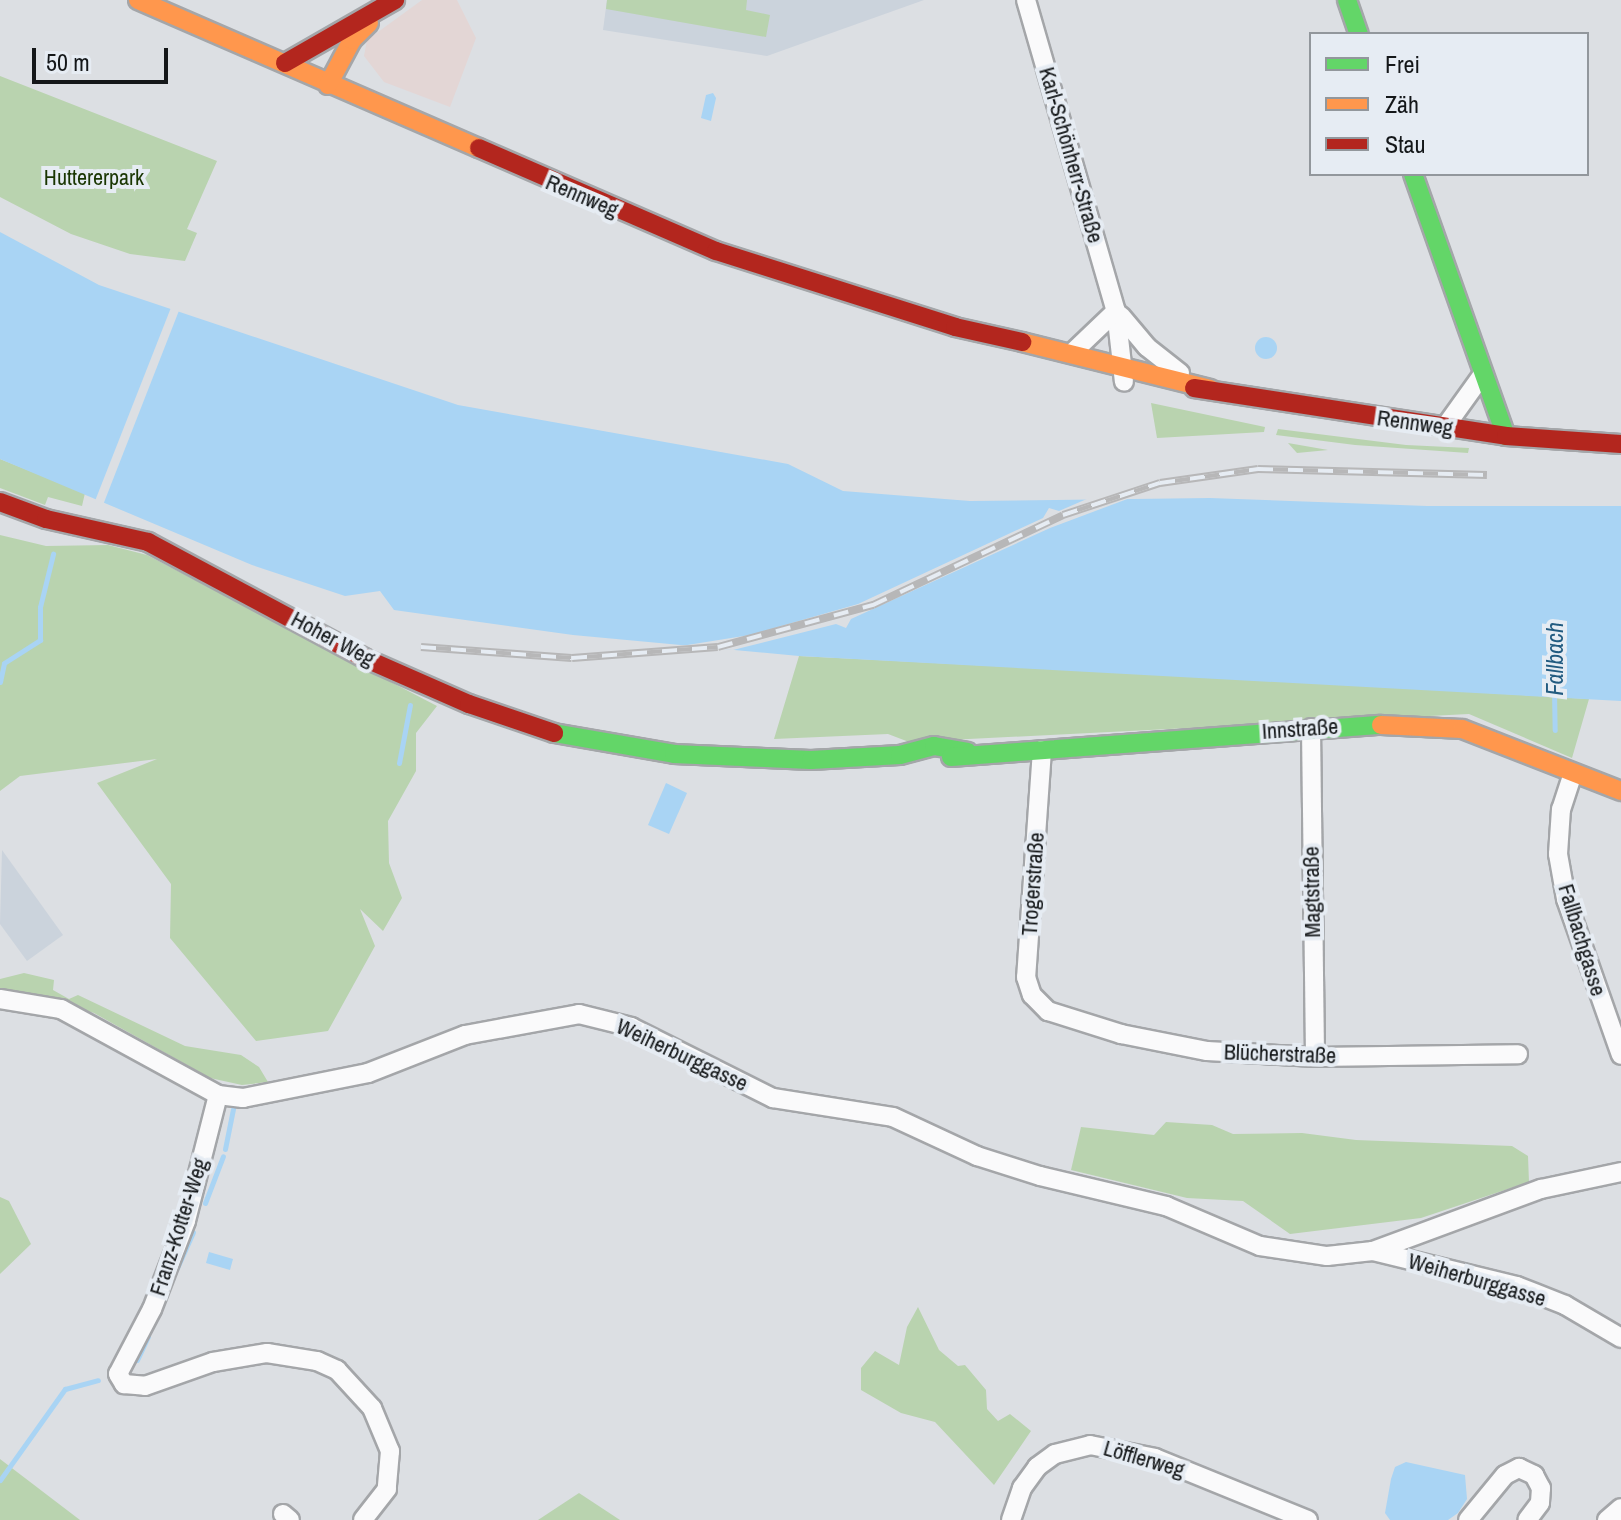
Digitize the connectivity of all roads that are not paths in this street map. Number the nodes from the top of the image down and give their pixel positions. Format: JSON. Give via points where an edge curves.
{"nodes":[{"id":1,"x":138,"y":0,"type":"edge"},
{"id":2,"x":1026,"y":0,"type":"edge"},
{"id":3,"x":1347,"y":0,"type":"edge"},
{"id":4,"x":392,"y":2,"type":"edge"},
{"id":5,"x":1358,"y":32,"type":"edge"},
{"id":6,"x":285,"y":63,"type":"junction"},
{"id":7,"x":328,"y":85,"type":"junction"},
{"id":8,"x":1414,"y":176,"type":"edge"},
{"id":9,"x":1116,"y":311,"type":"junction"},
{"id":10,"x":1042,"y":350,"type":"junction"},
{"id":11,"x":1073,"y":352,"type":"junction"},
{"id":12,"x":1124,"y":373,"type":"junction"},
{"id":13,"x":1483,"y":374,"type":"junction"},
{"id":14,"x":1190,"y":380,"type":"junction"},
{"id":15,"x":1210,"y":389,"type":"junction"},
{"id":16,"x":1445,"y":427,"type":"junction"},
{"id":17,"x":1506,"y":436,"type":"junction"},
{"id":18,"x":1621,"y":444,"type":"edge"},
{"id":19,"x":0,"y":502,"type":"edge"},
{"id":20,"x":1311,"y":728,"type":"junction"},
{"id":21,"x":1042,"y":750,"type":"junction"},
{"id":22,"x":674,"y":754,"type":"joint"},
{"id":23,"x":1572,"y":776,"type":"junction"},
{"id":24,"x":1621,"y":791,"type":"edge"},
{"id":25,"x":0,"y":999,"type":"edge"},
{"id":26,"x":1048,"y":1011,"type":"joint"},
{"id":27,"x":1518,"y":1054,"type":"dead end"},
{"id":28,"x":1621,"y":1055,"type":"edge"},
{"id":29,"x":1315,"y":1057,"type":"junction"},
{"id":30,"x":218,"y":1095,"type":"junction"},
{"id":31,"x":1621,"y":1172,"type":"edge"},
{"id":32,"x":1373,"y":1251,"type":"junction"},
{"id":33,"x":1621,"y":1338,"type":"edge"},
{"id":34,"x":1621,"y":1508,"type":"edge"},
{"id":35,"x":363,"y":1520,"type":"edge"},
{"id":36,"x":1011,"y":1520,"type":"edge"},
{"id":37,"x":1308,"y":1520,"type":"edge"},
{"id":38,"x":1468,"y":1520,"type":"edge"},
{"id":39,"x":1527,"y":1520,"type":"edge"},
{"id":40,"x":1607,"y":1520,"type":"edge"}],
"edges":[{"from":1,"to":6,"type":"street","name":"Rennweg"},
{"from":2,"to":9,"type":"street","name":"Karl-Schönherr-Straße"},
{"from":3,"to":5,"type":"street"},
{"from":4,"to":6,"type":"street"},
{"from":4,"to":7,"type":"street","via":[[352,40]]},
{"from":6,"to":7,"type":"street","name":"Rennweg"},
{"from":7,"to":10,"type":"street","name":"Rennweg","via":[[716,251],[856,298]]},
{"from":8,"to":13,"type":"street"},
{"from":9,"to":11,"type":"street"},
{"from":9,"to":12,"type":"street","name":"Karl-Schönherr-Straße"},
{"from":9,"to":14,"type":"street","name":"Karl-Schönherr-Straße","via":[[1147,347]]},
{"from":10,"to":11,"type":"street","name":"Rennweg"},
{"from":10,"to":12,"type":"street","name":"Rennweg"},
{"from":11,"to":12,"type":"street","name":"Rennweg"},
{"from":12,"to":14,"type":"street","name":"Rennweg"},
{"from":12,"to":15,"type":"street","name":"Rennweg"},
{"from":13,"to":16,"type":"street"},
{"from":13,"to":17,"type":"street"},
{"from":14,"to":15,"type":"street","name":"Rennweg"},
{"from":15,"to":16,"type":"street","name":"Rennweg"},
{"from":16,"to":17,"type":"street","name":"Rennweg"},
{"from":17,"to":18,"type":"street","name":"Rennweg"},
{"from":19,"to":22,"type":"street","name":"Hoher Weg","via":[[46,519],[148,542],[364,658],[469,704],[558,734]]},
{"from":20,"to":21,"type":"street","name":"Innstraße"},
{"from":20,"to":23,"type":"street","name":"Innstraße","via":[[1408,723],[1462,729],[1534,755]]},
{"from":20,"to":29,"type":"street","name":"Magtstraße"},
{"from":21,"to":22,"type":"street","name":"Innstraße","via":[[967,752],[936,760],[900,755],[811,760]]},
{"from":21,"to":26,"type":"street","name":"Trogerstraße","via":[[1026,977],[1032,995]]},
{"from":23,"to":24,"type":"street","name":"Innstraße"},
{"from":23,"to":28,"type":"street","name":"Fallbachgasse","via":[[1561,809],[1558,854],[1566,899]]},
{"from":25,"to":30,"type":"street","name":"Weiherburggasse","via":[[61,1009]]},
{"from":26,"to":29,"type":"street","name":"Blücherstraße","via":[[1121,1034],[1207,1051]]},
{"from":27,"to":29,"type":"street","name":"Blücherstraße"},
{"from":30,"to":32,"type":"street","name":"Weiherburggasse","via":[[243,1098],[368,1073],[465,1035],[579,1014],[631,1027],[773,1098],[893,1117],[977,1156],[1166,1206],[1260,1246],[1327,1256]]},
{"from":30,"to":35,"type":"street","name":"Franz-Kotter-Weg","via":[[186,1221],[152,1309],[118,1374],[124,1384],[145,1386],[213,1362],[267,1353],[311,1359],[337,1370],[372,1408],[390,1451],[387,1489]]},
{"from":31,"to":32,"type":"street","name":"Weiherburggasse","via":[[1541,1189]]},
{"from":32,"to":33,"type":"street","name":"Weiherburggasse","via":[[1517,1286],[1565,1305]]},
{"from":34,"to":40,"type":"street"},
{"from":36,"to":37,"type":"street","name":"Löfflerweg","via":[[1022,1488],[1037,1467],[1055,1454],[1090,1445],[1155,1458]]},
{"from":38,"to":39,"type":"street","via":[[1505,1475],[1519,1468],[1534,1475],[1541,1488],[1540,1503]]}]}
